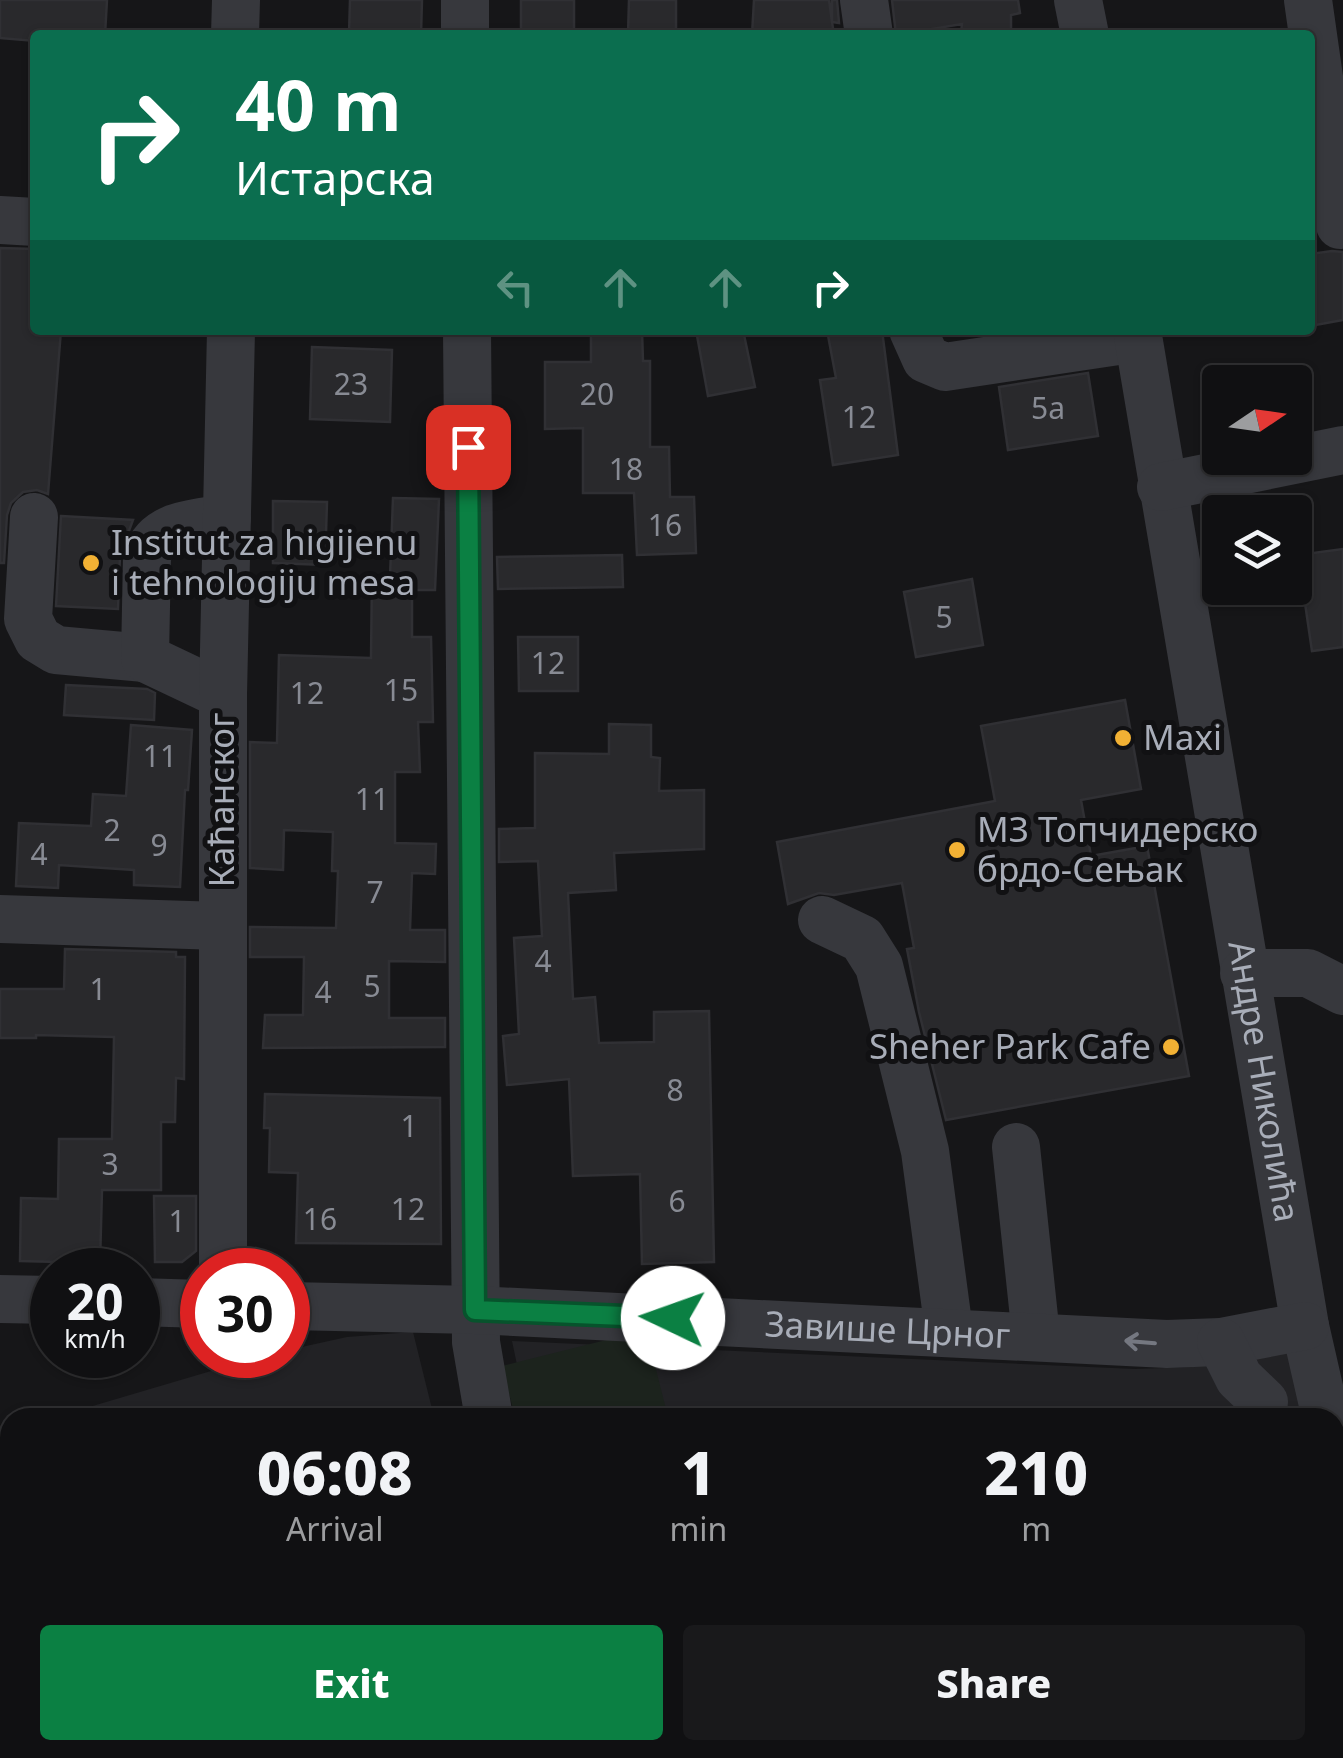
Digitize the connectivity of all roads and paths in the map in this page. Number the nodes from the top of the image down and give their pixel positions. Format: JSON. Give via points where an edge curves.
{"nodes":[{"id":1,"x":236,"y":0,"type":"edge"},
{"id":2,"x":464,"y":0,"type":"edge"},
{"id":3,"x":864,"y":0,"type":"edge"},
{"id":4,"x":1078,"y":0,"type":"edge"},
{"id":5,"x":1308,"y":0,"type":"edge"},
{"id":6,"x":235,"y":30,"type":"edge"},
{"id":7,"x":465,"y":30,"type":"edge"},
{"id":8,"x":868,"y":30,"type":"edge"},
{"id":9,"x":1084,"y":30,"type":"edge"},
{"id":10,"x":1312,"y":30,"type":"edge"},
{"id":11,"x":1315,"y":49,"type":"edge"},
{"id":12,"x":0,"y":220,"type":"edge"},
{"id":13,"x":30,"y":222,"type":"edge"},
{"id":14,"x":1340,"y":226,"type":"dead end"},
{"id":15,"x":230,"y":335,"type":"edge"},
{"id":16,"x":467,"y":335,"type":"edge"},
{"id":17,"x":916,"y":335,"type":"edge"},
{"id":18,"x":1131,"y":335,"type":"edge"},
{"id":19,"x":1137,"y":335,"type":"edge"},
{"id":20,"x":1343,"y":450,"type":"edge"},
{"id":21,"x":1161,"y":487,"type":"junction"},
{"id":22,"x":34,"y":517,"type":"dead end"},
{"id":23,"x":227,"y":518,"type":"junction"},
{"id":24,"x":145,"y":658,"type":"junction"},
{"id":25,"x":223,"y":696,"type":"junction"},
{"id":26,"x":0,"y":919,"type":"edge"},
{"id":27,"x":822,"y":920,"type":"dead end"},
{"id":28,"x":221,"y":926,"type":"junction"},
{"id":29,"x":1244,"y":973,"type":"junction"},
{"id":30,"x":1343,"y":991,"type":"edge"},
{"id":31,"x":1016,"y":1147,"type":"dead end"},
{"id":32,"x":222,"y":1248,"type":"edge"},
{"id":33,"x":0,"y":1299,"type":"edge"},
{"id":34,"x":30,"y":1300,"type":"edge"},
{"id":35,"x":310,"y":1306,"type":"edge"},
{"id":36,"x":475,"y":1310,"type":"junction"},
{"id":37,"x":1305,"y":1326,"type":"junction"},
{"id":38,"x":949,"y":1331,"type":"junction"},
{"id":39,"x":1036,"y":1336,"type":"junction"},
{"id":40,"x":1221,"y":1342,"type":"junction"},
{"id":41,"x":1264,"y":1402,"type":"dead end"},
{"id":42,"x":487,"y":1408,"type":"edge"},
{"id":43,"x":1324,"y":1408,"type":"edge"}],
"edges":[{"from":1,"to":6,"type":"street"},
{"from":2,"to":7,"type":"street"},
{"from":3,"to":8,"type":"street"},
{"from":4,"to":9,"type":"street"},
{"from":5,"to":10,"type":"street"},
{"from":11,"to":14,"type":"street"},
{"from":12,"to":13,"type":"street"},
{"from":15,"to":23,"type":"street","name":"Каћанског"},
{"from":16,"to":36,"type":"street"},
{"from":17,"to":18,"type":"street","via":[[926,359],[944,367]]},
{"from":19,"to":21,"type":"street","name":"Андре Николића"},
{"from":20,"to":21,"type":"street"},
{"from":21,"to":29,"type":"street","name":"Андре Николића"},
{"from":22,"to":24,"type":"street","via":[[28,620],[38,639],[56,650]]},
{"from":23,"to":24,"type":"street","via":[[174,528],[152,542]]},
{"from":23,"to":25,"type":"street","name":"Каћанског"},
{"from":24,"to":25,"type":"street"},
{"from":25,"to":28,"type":"street","name":"Каћанског"},
{"from":26,"to":28,"type":"street"},
{"from":27,"to":38,"type":"street","via":[[862,939],[878,966],[925,1150]]},
{"from":28,"to":32,"type":"street","name":"Каћанског"},
{"from":29,"to":30,"type":"street","via":[[1308,973]]},
{"from":29,"to":37,"type":"street","name":"Андре Николића"},
{"from":31,"to":39,"type":"street"},
{"from":33,"to":34,"type":"street"},
{"from":35,"to":36,"type":"street","name":"Завише Црног"},
{"from":36,"to":38,"type":"street","name":"Завише Црног"},
{"from":36,"to":42,"type":"street"},
{"from":37,"to":40,"type":"street","name":"Завише Црног"},
{"from":37,"to":43,"type":"street","name":"Андре Николића"},
{"from":38,"to":39,"type":"street","name":"Завише Црног"},
{"from":40,"to":39,"type":"street","name":"Завише Црног","one_way":true},
{"from":40,"to":41,"type":"street","via":[[1239,1378]]}]}
